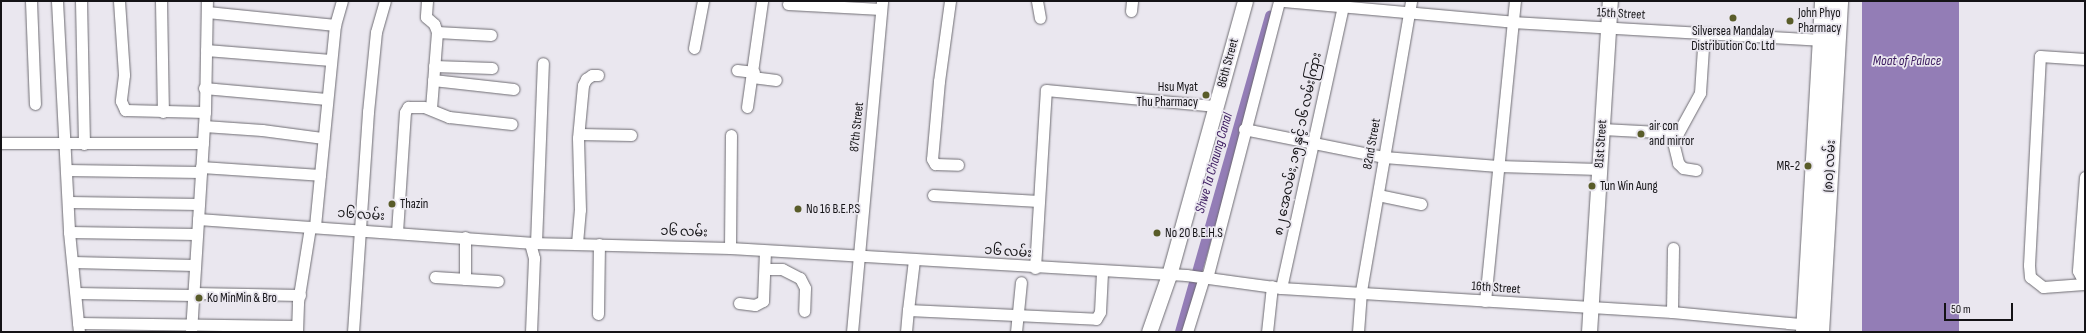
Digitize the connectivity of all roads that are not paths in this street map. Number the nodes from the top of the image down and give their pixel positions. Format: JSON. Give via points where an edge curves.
{"nodes":[{"id":1,"x":31,"y":1,"type":"edge"},
{"id":2,"x":57,"y":1,"type":"edge"},
{"id":3,"x":81,"y":1,"type":"edge"},
{"id":4,"x":119,"y":1,"type":"edge"},
{"id":5,"x":161,"y":1,"type":"edge"},
{"id":6,"x":342,"y":1,"type":"edge"},
{"id":7,"x":385,"y":1,"type":"edge"},
{"id":8,"x":427,"y":1,"type":"edge"},
{"id":9,"x":703,"y":1,"type":"edge"},
{"id":10,"x":762,"y":1,"type":"edge"},
{"id":11,"x":950,"y":1,"type":"edge"},
{"id":12,"x":1037,"y":1,"type":"edge"},
{"id":13,"x":1245,"y":1,"type":"edge"},
{"id":14,"x":1279,"y":1,"type":"edge"},
{"id":15,"x":1284,"y":1,"type":"edge"},
{"id":16,"x":1411,"y":1,"type":"edge"},
{"id":17,"x":1515,"y":1,"type":"edge"},
{"id":18,"x":1610,"y":1,"type":"edge"},
{"id":19,"x":1823,"y":1,"type":"edge"},
{"id":20,"x":1839,"y":1,"type":"edge"},
{"id":21,"x":1330,"y":3,"type":"edge"},
{"id":22,"x":788,"y":4,"type":"dead end"},
{"id":23,"x":882,"y":5,"type":"edge"},
{"id":24,"x":207,"y":6,"type":"edge"},
{"id":25,"x":1343,"y":7,"type":"junction"},
{"id":26,"x":1409,"y":14,"type":"junction"},
{"id":27,"x":1040,"y":18,"type":"dead end"},
{"id":28,"x":1514,"y":22,"type":"junction"},
{"id":29,"x":335,"y":25,"type":"junction"},
{"id":30,"x":1608,"y":28,"type":"junction"},
{"id":31,"x":437,"y":32,"type":"junction"},
{"id":32,"x":1704,"y":33,"type":"junction"},
{"id":33,"x":491,"y":35,"type":"dead end"},
{"id":34,"x":1829,"y":41,"type":"junction"},
{"id":35,"x":694,"y":48,"type":"dead end"},
{"id":36,"x":206,"y":50,"type":"junction"},
{"id":37,"x":331,"y":60,"type":"junction"},
{"id":38,"x":2085,"y":60,"type":"edge"},
{"id":39,"x":543,"y":64,"type":"dead end"},
{"id":40,"x":434,"y":66,"type":"junction"},
{"id":41,"x":492,"y":68,"type":"dead end"},
{"id":42,"x":737,"y":70,"type":"dead end"},
{"id":43,"x":598,"y":74,"type":"dead end"},
{"id":44,"x":753,"y":75,"type":"junction"},
{"id":45,"x":433,"y":80,"type":"junction"},
{"id":46,"x":776,"y":80,"type":"dead end"},
{"id":47,"x":204,"y":88,"type":"junction"},
{"id":48,"x":514,"y":89,"type":"dead end"},
{"id":49,"x":327,"y":99,"type":"junction"},
{"id":50,"x":36,"y":104,"type":"dead end"},
{"id":51,"x":1216,"y":106,"type":"junction"},
{"id":52,"x":747,"y":107,"type":"dead end"},
{"id":53,"x":431,"y":109,"type":"junction"},
{"id":54,"x":163,"y":112,"type":"junction"},
{"id":55,"x":205,"y":112,"type":"junction"},
{"id":56,"x":512,"y":124,"type":"dead end"},
{"id":57,"x":204,"y":126,"type":"junction"},
{"id":58,"x":1244,"y":129,"type":"junction"},
{"id":59,"x":1602,"y":129,"type":"junction"},
{"id":60,"x":579,"y":134,"type":"junction"},
{"id":61,"x":1671,"y":134,"type":"junction"},
{"id":62,"x":631,"y":135,"type":"dead end"},
{"id":63,"x":731,"y":135,"type":"dead end"},
{"id":64,"x":323,"y":138,"type":"junction"},
{"id":65,"x":1,"y":143,"type":"edge"},
{"id":66,"x":203,"y":143,"type":"junction"},
{"id":67,"x":1312,"y":143,"type":"junction"},
{"id":68,"x":64,"y":144,"type":"junction"},
{"id":69,"x":84,"y":144,"type":"junction"},
{"id":70,"x":1384,"y":157,"type":"junction"},
{"id":71,"x":958,"y":165,"type":"dead end"},
{"id":72,"x":1498,"y":166,"type":"junction"},
{"id":73,"x":201,"y":169,"type":"junction"},
{"id":74,"x":1600,"y":169,"type":"junction"},
{"id":75,"x":66,"y":170,"type":"junction"},
{"id":76,"x":1696,"y":170,"type":"dead end"},
{"id":77,"x":320,"y":175,"type":"junction"},
{"id":78,"x":2085,"y":177,"type":"edge"},
{"id":79,"x":933,"y":195,"type":"dead end"},
{"id":80,"x":1378,"y":195,"type":"junction"},
{"id":81,"x":1039,"y":201,"type":"junction"},
{"id":82,"x":69,"y":202,"type":"junction"},
{"id":83,"x":199,"y":204,"type":"junction"},
{"id":84,"x":1421,"y":204,"type":"dead end"},
{"id":85,"x":198,"y":219,"type":"junction"},
{"id":86,"x":313,"y":227,"type":"junction"},
{"id":87,"x":362,"y":229,"type":"junction"},
{"id":88,"x":69,"y":232,"type":"junction"},
{"id":89,"x":397,"y":232,"type":"junction"},
{"id":90,"x":196,"y":234,"type":"junction"},
{"id":91,"x":465,"y":238,"type":"junction"},
{"id":92,"x":533,"y":243,"type":"junction"},
{"id":93,"x":577,"y":243,"type":"junction"},
{"id":94,"x":599,"y":244,"type":"junction"},
{"id":95,"x":730,"y":248,"type":"junction"},
{"id":96,"x":1673,"y":248,"type":"dead end"},
{"id":97,"x":765,"y":251,"type":"junction"},
{"id":98,"x":858,"y":256,"type":"junction"},
{"id":99,"x":914,"y":260,"type":"junction"},
{"id":100,"x":73,"y":262,"type":"junction"},
{"id":101,"x":194,"y":264,"type":"junction"},
{"id":102,"x":1035,"y":268,"type":"junction"},
{"id":103,"x":765,"y":269,"type":"junction"},
{"id":104,"x":1102,"y":272,"type":"junction"},
{"id":105,"x":1169,"y":275,"type":"junction"},
{"id":106,"x":435,"y":277,"type":"dead end"},
{"id":107,"x":1203,"y":277,"type":"junction"},
{"id":108,"x":465,"y":279,"type":"junction"},
{"id":109,"x":498,"y":281,"type":"dead end"},
{"id":110,"x":1021,"y":282,"type":"dead end"},
{"id":111,"x":2085,"y":284,"type":"edge"},
{"id":112,"x":1277,"y":287,"type":"junction"},
{"id":113,"x":1361,"y":291,"type":"junction"},
{"id":114,"x":76,"y":293,"type":"junction"},
{"id":115,"x":193,"y":294,"type":"junction"},
{"id":116,"x":300,"y":296,"type":"junction"},
{"id":117,"x":1485,"y":301,"type":"junction"},
{"id":118,"x":739,"y":303,"type":"dead end"},
{"id":119,"x":1590,"y":308,"type":"junction"},
{"id":120,"x":908,"y":310,"type":"junction"},
{"id":121,"x":804,"y":311,"type":"dead end"},
{"id":122,"x":1672,"y":312,"type":"junction"},
{"id":123,"x":598,"y":314,"type":"dead end"},
{"id":124,"x":1017,"y":316,"type":"junction"},
{"id":125,"x":78,"y":327,"type":"edge"},
{"id":126,"x":191,"y":328,"type":"edge"},
{"id":127,"x":1812,"y":328,"type":"edge"},
{"id":128,"x":297,"y":329,"type":"edge"},
{"id":129,"x":353,"y":332,"type":"edge"},
{"id":130,"x":531,"y":332,"type":"edge"},
{"id":131,"x":852,"y":332,"type":"edge"},
{"id":132,"x":906,"y":332,"type":"edge"},
{"id":133,"x":1016,"y":332,"type":"edge"},
{"id":134,"x":1149,"y":332,"type":"edge"},
{"id":135,"x":1187,"y":332,"type":"edge"},
{"id":136,"x":1268,"y":332,"type":"edge"},
{"id":137,"x":1358,"y":332,"type":"edge"},
{"id":138,"x":1589,"y":332,"type":"edge"}],
"edges":[{"from":1,"to":50,"type":"street"},
{"from":2,"to":68,"type":"street"},
{"from":3,"to":69,"type":"street"},
{"from":4,"to":54,"type":"street","via":[[123,54],[122,105],[128,111]]},
{"from":5,"to":54,"type":"street"},
{"from":6,"to":29,"type":"street"},
{"from":7,"to":87,"type":"street","via":[[376,32],[368,112]]},
{"from":8,"to":31,"type":"street","via":[[426,17],[434,24]]},
{"from":9,"to":35,"type":"street"},
{"from":10,"to":44,"type":"street"},
{"from":11,"to":71,"type":"street","via":[[932,159],[935,164]]},
{"from":12,"to":27,"type":"street"},
{"from":13,"to":51,"type":"street","name":"86th Street"},
{"from":14,"to":58,"type":"street"},
{"from":15,"to":21,"type":"street","name":"15th Street"},
{"from":16,"to":26,"type":"street","name":"82nd Street"},
{"from":17,"to":28,"type":"street"},
{"from":18,"to":30,"type":"street","name":"81st Street"},
{"from":19,"to":34,"type":"main road","name":"(၈၀) လမ်း"},
{"from":20,"to":34,"type":"main road","name":"(၈၀) လမ်း"},
{"from":21,"to":25,"type":"street","name":"15th Street"},
{"from":22,"to":23,"type":"street"},
{"from":23,"to":98,"type":"street","name":"87th Street","via":[[873,123]]},
{"from":24,"to":29,"type":"street"},
{"from":24,"to":36,"type":"street"},
{"from":25,"to":26,"type":"street","name":"15th Street"},
{"from":25,"to":67,"type":"street","name":"၈၂ အေလမ်း, ၁၅ နှင့် ၁၆ လမ်းကြား"},
{"from":26,"to":28,"type":"street","name":"15th Street"},
{"from":26,"to":70,"type":"street","name":"82nd Street"},
{"from":28,"to":30,"type":"street","name":"15th Street"},
{"from":28,"to":72,"type":"street"},
{"from":29,"to":37,"type":"street"},
{"from":30,"to":32,"type":"street","name":"15th Street"},
{"from":30,"to":59,"type":"street","name":"81st Street"},
{"from":31,"to":33,"type":"street"},
{"from":31,"to":40,"type":"street"},
{"from":32,"to":34,"type":"street","name":"15th Street"},
{"from":32,"to":61,"type":"street","via":[[1700,93],[1681,130]]},
{"from":34,"to":127,"type":"main road","name":"(၈၀) လမ်း"},
{"from":36,"to":37,"type":"street"},
{"from":36,"to":47,"type":"street"},
{"from":37,"to":49,"type":"street"},
{"from":38,"to":111,"type":"street","via":[[2040,56],[2029,265],[2033,282],[2043,287]]},
{"from":39,"to":92,"type":"street"},
{"from":40,"to":41,"type":"street"},
{"from":40,"to":45,"type":"street"},
{"from":42,"to":44,"type":"street"},
{"from":43,"to":60,"type":"street","via":[[592,74],[583,85]]},
{"from":44,"to":46,"type":"street"},
{"from":44,"to":52,"type":"street"},
{"from":45,"to":48,"type":"street"},
{"from":45,"to":53,"type":"street"},
{"from":47,"to":49,"type":"street"},
{"from":47,"to":55,"type":"street"},
{"from":49,"to":64,"type":"street"},
{"from":51,"to":81,"type":"street","via":[[1046,90]]},
{"from":51,"to":105,"type":"street","name":"86th Street"},
{"from":53,"to":56,"type":"street","via":[[449,117]]},
{"from":53,"to":89,"type":"street","via":[[413,106],[406,109]]},
{"from":54,"to":55,"type":"street"},
{"from":55,"to":57,"type":"street"},
{"from":57,"to":64,"type":"street"},
{"from":57,"to":66,"type":"street"},
{"from":58,"to":67,"type":"street"},
{"from":58,"to":107,"type":"street"},
{"from":59,"to":61,"type":"street"},
{"from":59,"to":74,"type":"street","name":"81st Street"},
{"from":60,"to":62,"type":"street"},
{"from":60,"to":93,"type":"street","via":[[580,204]]},
{"from":61,"to":76,"type":"street","via":[[1678,163],[1683,168]]},
{"from":63,"to":95,"type":"street"},
{"from":64,"to":77,"type":"street"},
{"from":65,"to":68,"type":"street"},
{"from":66,"to":69,"type":"street"},
{"from":66,"to":73,"type":"street"},
{"from":67,"to":70,"type":"street"},
{"from":67,"to":112,"type":"street","name":"၈၂ အေလမ်း, ၁၅ နှင့် ၁၆ လမ်းကြား"},
{"from":68,"to":69,"type":"street"},
{"from":68,"to":75,"type":"street"},
{"from":70,"to":72,"type":"street"},
{"from":70,"to":80,"type":"street","name":"82nd Street"},
{"from":72,"to":74,"type":"street"},
{"from":72,"to":117,"type":"street"},
{"from":73,"to":75,"type":"street"},
{"from":73,"to":77,"type":"street"},
{"from":73,"to":83,"type":"street"},
{"from":74,"to":119,"type":"street","name":"81st Street"},
{"from":75,"to":82,"type":"street"},
{"from":77,"to":86,"type":"street"},
{"from":78,"to":111,"type":"street","via":[[2078,271]]},
{"from":79,"to":81,"type":"street"},
{"from":80,"to":84,"type":"street"},
{"from":80,"to":113,"type":"street","name":"82nd Street"},
{"from":81,"to":102,"type":"street"},
{"from":82,"to":83,"type":"street"},
{"from":82,"to":88,"type":"street"},
{"from":83,"to":85,"type":"street"},
{"from":85,"to":86,"type":"street","name":"၁၆ လမ်း"},
{"from":85,"to":90,"type":"street"},
{"from":86,"to":87,"type":"street","name":"၁၆ လမ်း"},
{"from":86,"to":116,"type":"street"},
{"from":87,"to":89,"type":"street","name":"၁၆ လမ်း"},
{"from":87,"to":129,"type":"street"},
{"from":88,"to":90,"type":"street"},
{"from":88,"to":100,"type":"street"},
{"from":89,"to":91,"type":"street","name":"၁၆ လမ်း"},
{"from":90,"to":101,"type":"street"},
{"from":91,"to":92,"type":"street","name":"၁၆ လမ်း"},
{"from":91,"to":108,"type":"street"},
{"from":92,"to":93,"type":"street","name":"၁၆ လမ်း"},
{"from":92,"to":130,"type":"street"},
{"from":93,"to":94,"type":"street","name":"၁၆ လမ်း"},
{"from":94,"to":95,"type":"street","name":"၁၆ လမ်း"},
{"from":94,"to":123,"type":"street"},
{"from":95,"to":97,"type":"street","name":"၁၆ လမ်း"},
{"from":96,"to":122,"type":"street"},
{"from":97,"to":98,"type":"street","name":"၁၆ လမ်း"},
{"from":97,"to":103,"type":"street"},
{"from":98,"to":99,"type":"street","name":"၁၆ လမ်း"},
{"from":98,"to":131,"type":"street","name":"87th Street"},
{"from":99,"to":102,"type":"street","name":"၁၆ လမ်း"},
{"from":99,"to":120,"type":"street"},
{"from":100,"to":101,"type":"street"},
{"from":100,"to":114,"type":"street"},
{"from":101,"to":115,"type":"street"},
{"from":102,"to":104,"type":"street","name":"၁၆ လမ်း"},
{"from":103,"to":118,"type":"street","via":[[765,294],[762,304]]},
{"from":103,"to":121,"type":"street","via":[[782,269],[800,278],[804,288]]},
{"from":104,"to":105,"type":"street","name":"၁၆ လမ်း"},
{"from":104,"to":124,"type":"street","via":[[1100,312],[1096,319]]},
{"from":105,"to":107,"type":"street","name":"16th Street"},
{"from":105,"to":134,"type":"street","name":"86th Street"},
{"from":106,"to":108,"type":"street"},
{"from":107,"to":112,"type":"street","name":"16th Street"},
{"from":107,"to":135,"type":"street"},
{"from":108,"to":109,"type":"street"},
{"from":110,"to":124,"type":"street"},
{"from":112,"to":113,"type":"street","name":"16th Street"},
{"from":112,"to":136,"type":"street","name":"၈၂ အေလမ်း, ၁၅ နှင့် ၁၆ လမ်းကြား"},
{"from":113,"to":117,"type":"street","name":"16th Street"},
{"from":113,"to":137,"type":"street","name":"82nd Street"},
{"from":114,"to":115,"type":"street"},
{"from":114,"to":125,"type":"street"},
{"from":115,"to":116,"type":"street"},
{"from":115,"to":126,"type":"street"},
{"from":116,"to":128,"type":"street"},
{"from":117,"to":119,"type":"street","name":"16th Street"},
{"from":119,"to":122,"type":"street","name":"16th Street"},
{"from":119,"to":138,"type":"street","name":"81st Street"},
{"from":120,"to":124,"type":"street"},
{"from":120,"to":132,"type":"street"},
{"from":122,"to":127,"type":"street","name":"16th Street"},
{"from":124,"to":133,"type":"street"},
{"from":125,"to":126,"type":"street"},
{"from":126,"to":128,"type":"street"}]}
